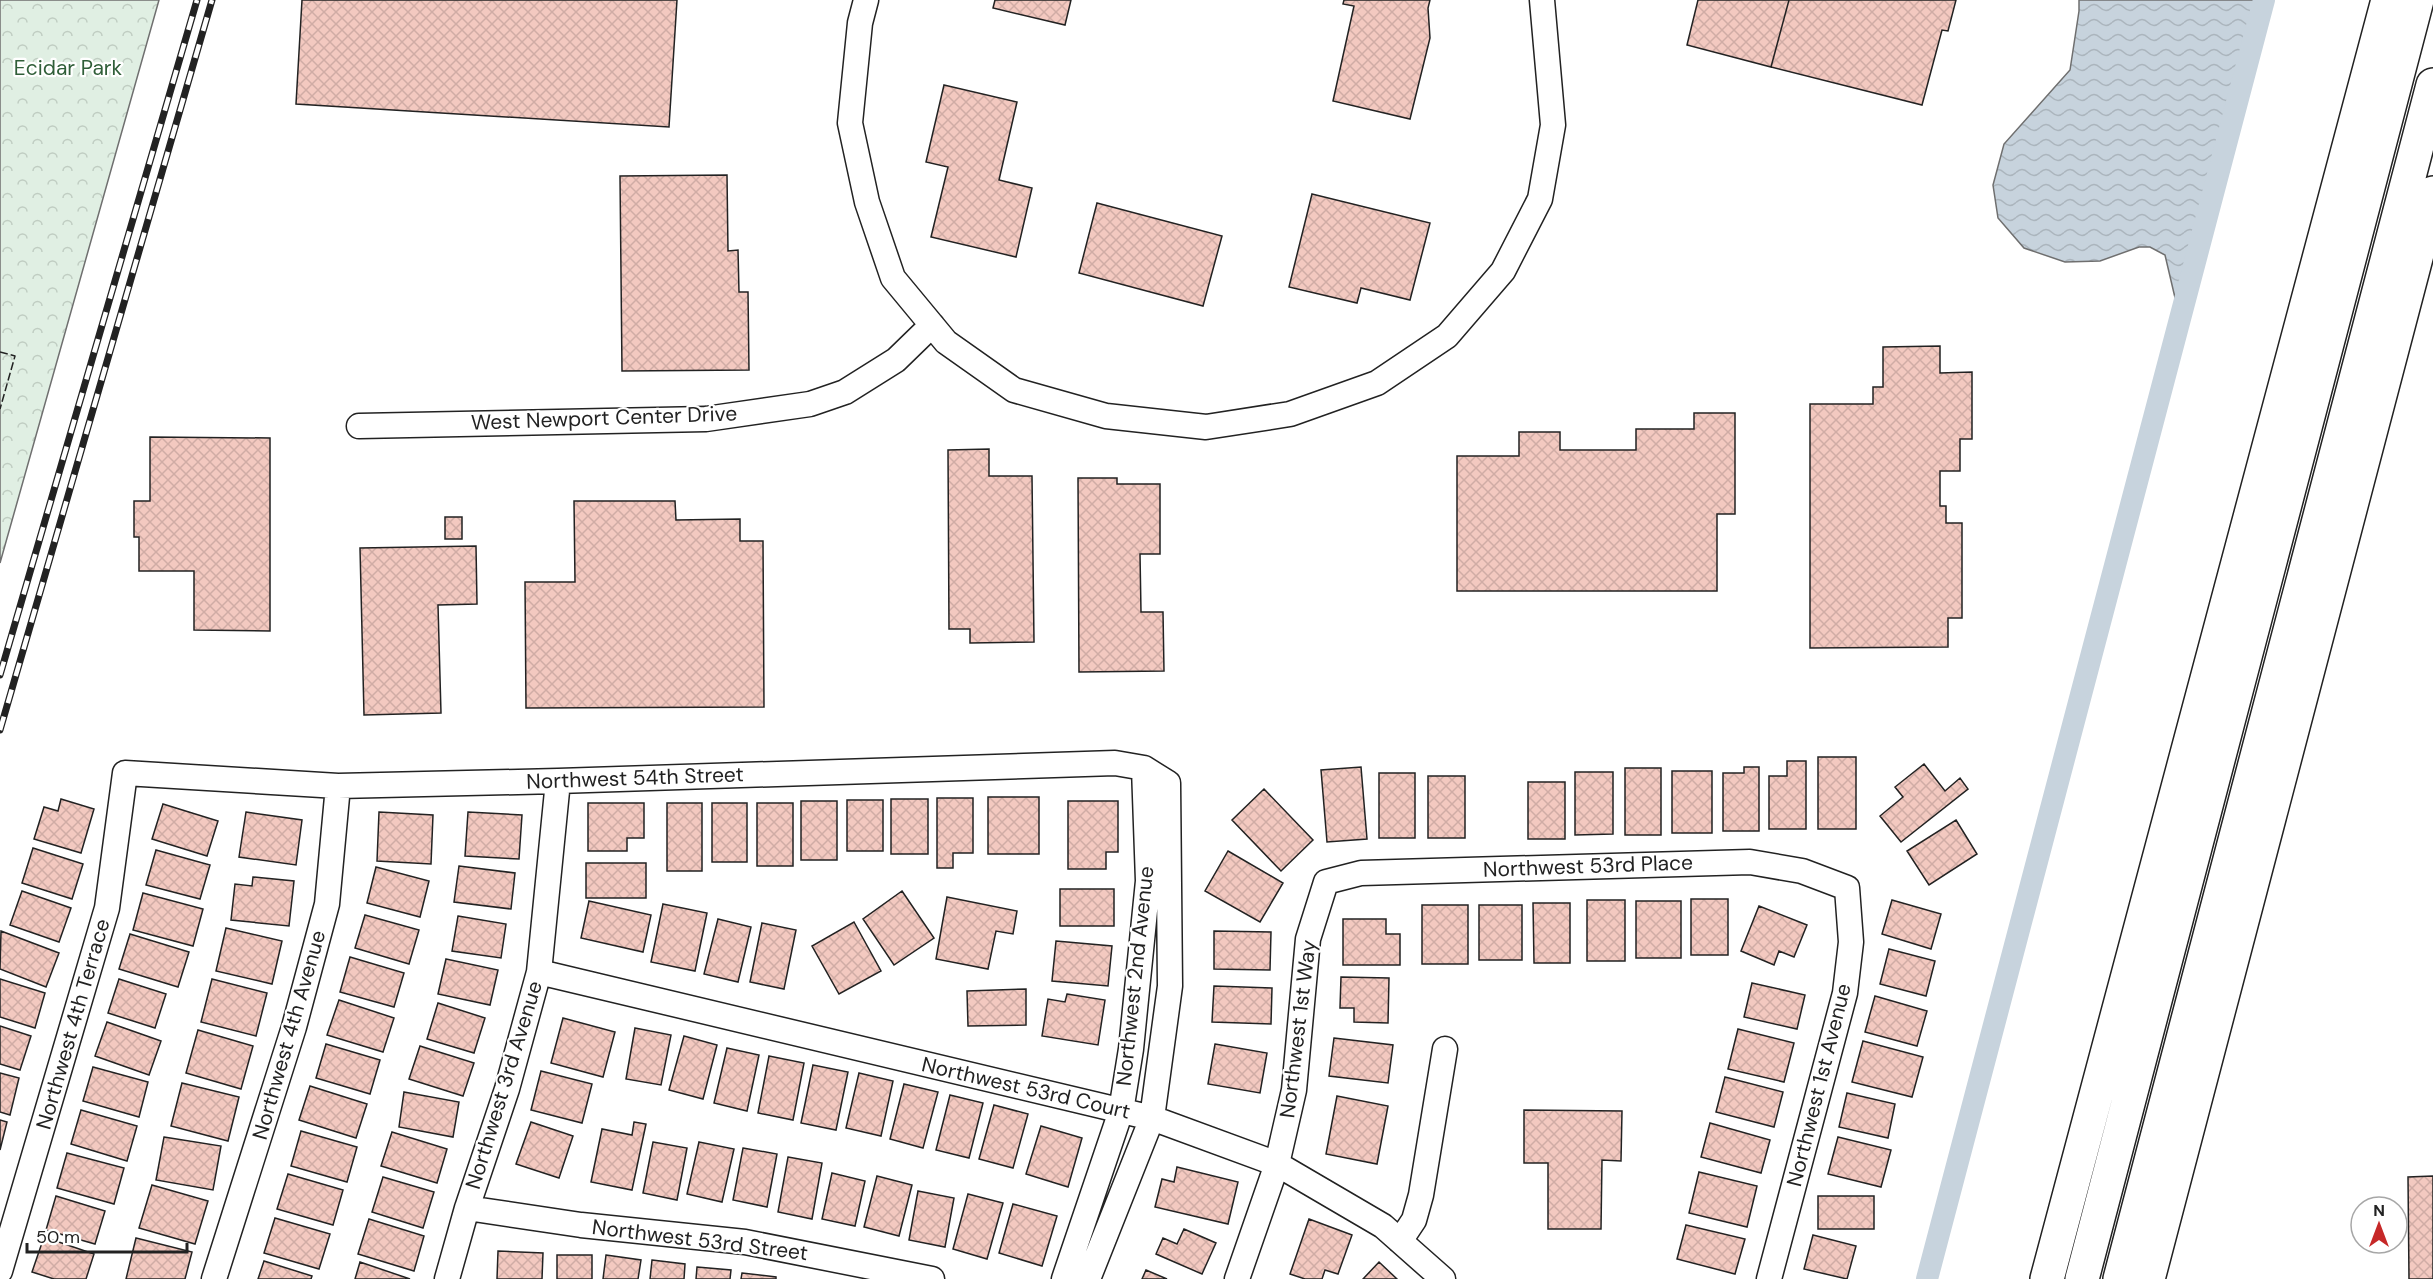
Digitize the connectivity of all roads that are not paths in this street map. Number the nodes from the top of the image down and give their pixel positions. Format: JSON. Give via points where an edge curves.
{"nodes":[{"id":1,"x":866,"y":0,"type":"edge"},
{"id":2,"x":1542,"y":0,"type":"edge"},
{"id":3,"x":2388,"y":0,"type":"edge"},
{"id":4,"x":2417,"y":0,"type":"edge"},
{"id":5,"x":2433,"y":85,"type":"edge"},
{"id":6,"x":2433,"y":193,"type":"edge"},
{"id":7,"x":932,"y":325,"type":"junction"},
{"id":8,"x":359,"y":426,"type":"dead end"},
{"id":9,"x":1144,"y":768,"type":"junction"},
{"id":10,"x":126,"y":773,"type":"joint"},
{"id":11,"x":558,"y":781,"type":"junction"},
{"id":12,"x":338,"y":786,"type":"junction"},
{"id":13,"x":1326,"y":882,"type":"joint"},
{"id":14,"x":1847,"y":888,"type":"joint"},
{"id":15,"x":539,"y":972,"type":"junction"},
{"id":16,"x":1445,"y":1049,"type":"dead end"},
{"id":17,"x":1121,"y":1111,"type":"junction"},
{"id":18,"x":1152,"y":1118,"type":"junction"},
{"id":19,"x":1277,"y":1164,"type":"junction"},
{"id":20,"x":467,"y":1208,"type":"junction"},
{"id":21,"x":1400,"y":1241,"type":"junction"},
{"id":22,"x":0,"y":1271,"type":"edge"},
{"id":23,"x":214,"y":1279,"type":"edge"},
{"id":24,"x":447,"y":1279,"type":"edge"},
{"id":25,"x":932,"y":1279,"type":"edge"},
{"id":26,"x":1064,"y":1279,"type":"edge"},
{"id":27,"x":1088,"y":1279,"type":"edge"},
{"id":28,"x":1237,"y":1279,"type":"edge"},
{"id":29,"x":1443,"y":1279,"type":"edge"},
{"id":30,"x":1769,"y":1279,"type":"edge"},
{"id":31,"x":2047,"y":1279,"type":"edge"},
{"id":32,"x":2082,"y":1279,"type":"edge"},
{"id":33,"x":2120,"y":1279,"type":"edge"},
{"id":34,"x":2148,"y":1279,"type":"edge"}],
"edges":[{"from":1,"to":7,"type":"street","via":[[850,123],[867,202],[893,278]]},
{"from":2,"to":7,"type":"street","via":[[1553,125],[1540,199],[1503,270],[1447,336],[1377,384],[1290,414],[1206,427],[1106,416],[1014,390],[946,342]]},
{"from":3,"to":31,"type":"highway"},
{"from":4,"to":32,"type":"highway"},
{"from":5,"to":33,"type":"highway"},
{"from":6,"to":34,"type":"highway"},
{"from":7,"to":8,"type":"street","name":"West Newport Center Drive","via":[[896,360],[845,392],[810,404],[706,419]]},
{"from":9,"to":11,"type":"street","name":"Northwest 54th Street","via":[[1115,763]]},
{"from":9,"to":17,"type":"street","name":"Northwest 2nd Avenue","via":[[1148,881]]},
{"from":9,"to":18,"type":"street","name":"Northwest 2nd Avenue","via":[[1168,783],[1170,986]]},
{"from":10,"to":12,"type":"street","name":"Northwest 54th Street"},
{"from":10,"to":22,"type":"street","name":"Northwest 4th Terrace","via":[[106,908]]},
{"from":11,"to":12,"type":"street","name":"Northwest 54th Street"},
{"from":11,"to":15,"type":"street","name":"Northwest 3rd Avenue"},
{"from":12,"to":23,"type":"street","name":"Northwest 4th Avenue","via":[[327,904],[294,1027]]},
{"from":13,"to":14,"type":"street","name":"Northwest 53rd Place","via":[[1361,873],[1750,862],[1802,871]]},
{"from":13,"to":19,"type":"street","name":"Northwest 1st Way","via":[[1308,939],[1294,1090]]},
{"from":14,"to":30,"type":"street","name":"Northwest 1st Avenue","via":[[1851,942],[1845,993]]},
{"from":15,"to":17,"type":"street","name":"Northwest 53rd Court"},
{"from":15,"to":20,"type":"street","name":"Northwest 3rd Avenue","via":[[507,1089]]},
{"from":16,"to":21,"type":"street","via":[[1421,1195],[1414,1220]]},
{"from":17,"to":18,"type":"street","name":"Northwest 53rd Court"},
{"from":17,"to":26,"type":"street","name":"Northwest 2nd Avenue"},
{"from":18,"to":19,"type":"street","name":"Northwest 53rd Court"},
{"from":18,"to":27,"type":"street","name":"Northwest 2nd Avenue"},
{"from":19,"to":21,"type":"street","name":"Northwest 53rd Court","via":[[1383,1226]]},
{"from":19,"to":28,"type":"street","name":"Northwest 1st Way"},
{"from":20,"to":24,"type":"street","name":"Northwest 3rd Avenue"},
{"from":20,"to":25,"type":"street","name":"Northwest 53rd Street","via":[[581,1225],[745,1242]]},
{"from":21,"to":29,"type":"street","name":"Northwest 53rd Court"}]}
